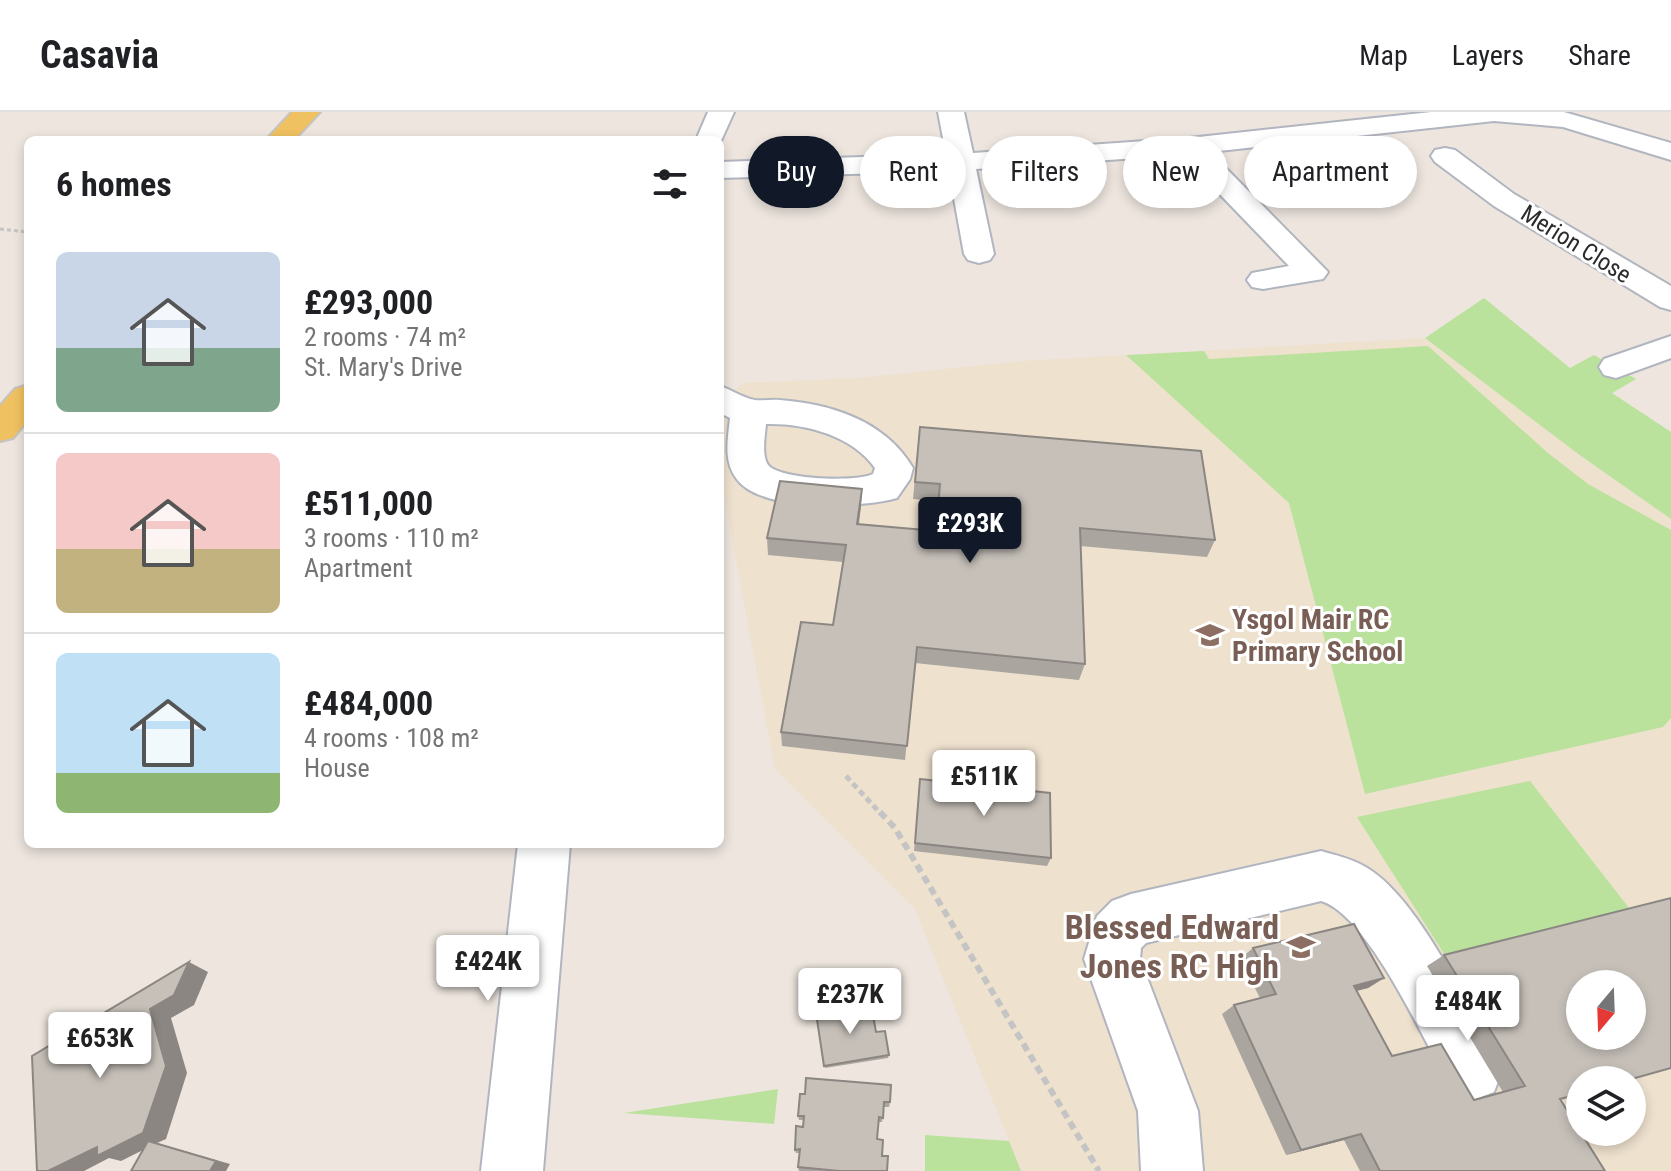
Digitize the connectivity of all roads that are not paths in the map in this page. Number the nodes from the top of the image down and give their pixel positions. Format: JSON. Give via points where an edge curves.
{"nodes":[{"id":1,"x":307,"y":112,"type":"edge"},
{"id":2,"x":721,"y":112,"type":"edge"},
{"id":3,"x":951,"y":112,"type":"edge"},
{"id":4,"x":1420,"y":116,"type":"edge"},
{"id":5,"x":283,"y":136,"type":"edge"},
{"id":6,"x":711,"y":136,"type":"edge"},
{"id":7,"x":955,"y":136,"type":"edge"},
{"id":8,"x":1211,"y":136,"type":"edge"},
{"id":9,"x":1123,"y":151,"type":"edge"},
{"id":10,"x":1671,"y":152,"type":"edge"},
{"id":11,"x":1445,"y":156,"type":"dead end"},
{"id":12,"x":966,"y":162,"type":"edge"},
{"id":13,"x":860,"y":165,"type":"edge"},
{"id":14,"x":724,"y":170,"type":"edge"},
{"id":15,"x":1228,"y":186,"type":"edge"},
{"id":16,"x":966,"y":194,"type":"edge"},
{"id":17,"x":979,"y":254,"type":"dead end"},
{"id":18,"x":1263,"y":280,"type":"dead end"},
{"id":19,"x":1671,"y":300,"type":"edge"},
{"id":20,"x":1670,"y":348,"type":"edge"},
{"id":21,"x":1616,"y":367,"type":"dead end"},
{"id":22,"x":24,"y":402,"type":"edge"},
{"id":23,"x":0,"y":429,"type":"edge"},
{"id":24,"x":544,"y":848,"type":"edge"},
{"id":25,"x":1473,"y":1071,"type":"dead end"},
{"id":26,"x":512,"y":1171,"type":"edge"},
{"id":27,"x":1172,"y":1171,"type":"edge"}],
"edges":[{"from":1,"to":5,"type":"main road"},
{"from":2,"to":6,"type":"street"},
{"from":3,"to":7,"type":"street"},
{"from":4,"to":8,"type":"street"},
{"from":4,"to":10,"type":"street","via":[[1529,112],[1599,127]]},
{"from":9,"to":12,"type":"street"},
{"from":11,"to":19,"type":"street","name":"Merion Close","via":[[1504,200]]},
{"from":13,"to":14,"type":"street"},
{"from":15,"to":18,"type":"street","via":[[1312,272]]},
{"from":16,"to":17,"type":"street"},
{"from":20,"to":21,"type":"street"},
{"from":22,"to":23,"type":"main road"},
{"from":24,"to":26,"type":"street"},
{"from":25,"to":27,"type":"street","via":[[1393,932],[1345,883],[1321,876],[1131,920],[1116,935],[1112,959],[1168,1111]]}]}
